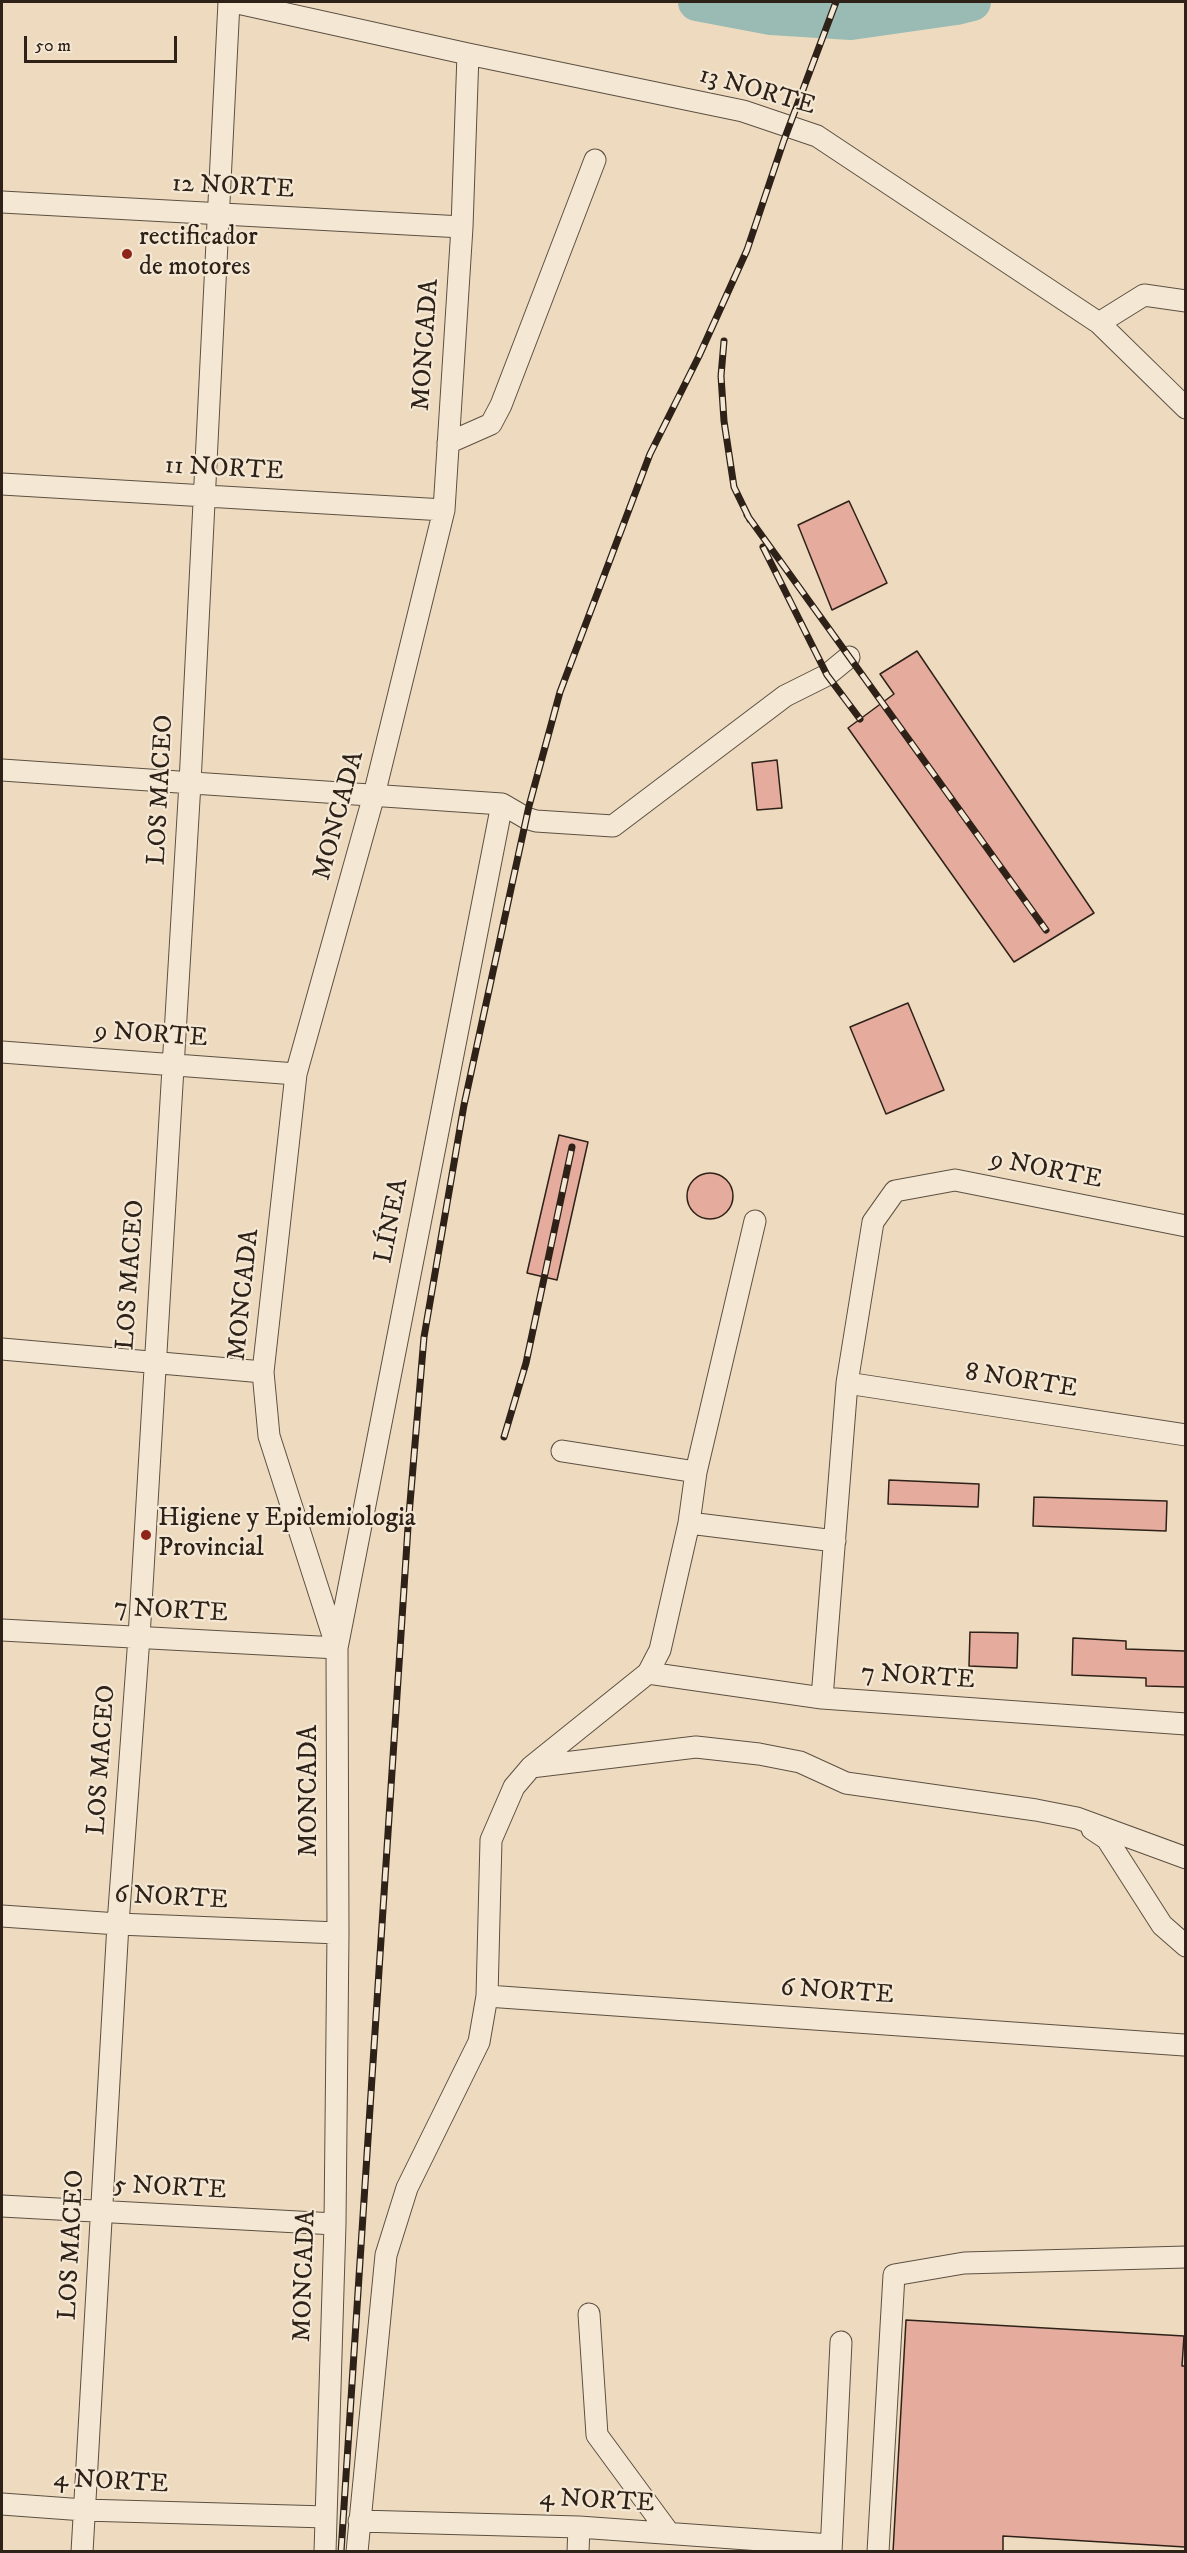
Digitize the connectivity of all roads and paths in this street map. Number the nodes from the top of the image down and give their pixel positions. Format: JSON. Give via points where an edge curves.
{"nodes":[{"id":1,"x":231,"y":2,"type":"edge"},
{"id":2,"x":468,"y":54,"type":"junction"},
{"id":3,"x":595,"y":160,"type":"dead end"},
{"id":4,"x":2,"y":202,"type":"edge"},
{"id":5,"x":217,"y":214,"type":"junction"},
{"id":6,"x":462,"y":227,"type":"junction"},
{"id":7,"x":1185,"y":301,"type":"edge"},
{"id":8,"x":1099,"y":322,"type":"junction"},
{"id":9,"x":1185,"y":408,"type":"edge"},
{"id":10,"x":448,"y":443,"type":"junction"},
{"id":11,"x":2,"y":484,"type":"edge"},
{"id":12,"x":203,"y":496,"type":"junction"},
{"id":13,"x":444,"y":510,"type":"junction"},
{"id":14,"x":849,"y":657,"type":"dead end"},
{"id":15,"x":2,"y":770,"type":"edge"},
{"id":16,"x":190,"y":783,"type":"junction"},
{"id":17,"x":374,"y":795,"type":"junction"},
{"id":18,"x":502,"y":804,"type":"junction"},
{"id":19,"x":2,"y":1052,"type":"edge"},
{"id":20,"x":172,"y":1064,"type":"junction"},
{"id":21,"x":296,"y":1074,"type":"junction"},
{"id":22,"x":755,"y":1221,"type":"dead end"},
{"id":23,"x":1185,"y":1226,"type":"edge"},
{"id":24,"x":2,"y":1349,"type":"edge"},
{"id":25,"x":154,"y":1363,"type":"junction"},
{"id":26,"x":263,"y":1372,"type":"junction"},
{"id":27,"x":847,"y":1383,"type":"junction"},
{"id":28,"x":1185,"y":1435,"type":"edge"},
{"id":29,"x":562,"y":1451,"type":"dead end"},
{"id":30,"x":696,"y":1472,"type":"junction"},
{"id":31,"x":689,"y":1523,"type":"junction"},
{"id":32,"x":835,"y":1541,"type":"junction"},
{"id":33,"x":2,"y":1630,"type":"edge"},
{"id":34,"x":139,"y":1637,"type":"junction"},
{"id":35,"x":337,"y":1648,"type":"junction"},
{"id":36,"x":648,"y":1673,"type":"junction"},
{"id":37,"x":822,"y":1698,"type":"junction"},
{"id":38,"x":1185,"y":1724,"type":"edge"},
{"id":39,"x":531,"y":1767,"type":"junction"},
{"id":40,"x":1077,"y":1818,"type":"junction"},
{"id":41,"x":1185,"y":1858,"type":"edge"},
{"id":42,"x":2,"y":1916,"type":"edge"},
{"id":43,"x":118,"y":1924,"type":"junction"},
{"id":44,"x":339,"y":1933,"type":"junction"},
{"id":45,"x":1185,"y":1946,"type":"edge"},
{"id":46,"x":487,"y":1996,"type":"junction"},
{"id":47,"x":1184,"y":2044,"type":"dead end"},
{"id":48,"x":2,"y":2206,"type":"edge"},
{"id":49,"x":102,"y":2213,"type":"junction"},
{"id":50,"x":335,"y":2224,"type":"junction"},
{"id":51,"x":1185,"y":2257,"type":"edge"},
{"id":52,"x":589,"y":2314,"type":"dead end"},
{"id":53,"x":841,"y":2342,"type":"dead end"},
{"id":54,"x":2,"y":2504,"type":"edge"},
{"id":55,"x":84,"y":2510,"type":"junction"},
{"id":56,"x":326,"y":2517,"type":"junction"},
{"id":57,"x":359,"y":2521,"type":"junction"},
{"id":58,"x":579,"y":2527,"type":"junction"},
{"id":59,"x":669,"y":2533,"type":"junction"},
{"id":60,"x":831,"y":2548,"type":"edge"},
{"id":61,"x":82,"y":2552,"type":"edge"},
{"id":62,"x":325,"y":2552,"type":"edge"},
{"id":63,"x":357,"y":2552,"type":"edge"},
{"id":64,"x":578,"y":2552,"type":"edge"},
{"id":65,"x":878,"y":2552,"type":"edge"}],
"edges":[{"from":1,"to":2,"type":"street","name":"13 NORTE"},
{"from":1,"to":5,"type":"street","name":"LOS MACEO"},
{"from":2,"to":6,"type":"street","name":"MONCADA"},
{"from":2,"to":8,"type":"street","name":"13 NORTE","via":[[743,111],[817,136]]},
{"from":3,"to":10,"type":"street","via":[[501,405],[491,424]]},
{"from":4,"to":5,"type":"street","name":"12 NORTE"},
{"from":5,"to":6,"type":"street","name":"12 NORTE"},
{"from":5,"to":12,"type":"street","name":"LOS MACEO"},
{"from":6,"to":10,"type":"street","name":"MONCADA"},
{"from":7,"to":8,"type":"street","via":[[1144,295]]},
{"from":8,"to":9,"type":"street","name":"13 NORTE"},
{"from":10,"to":13,"type":"street","name":"MONCADA"},
{"from":11,"to":12,"type":"street","name":"11 NORTE"},
{"from":12,"to":13,"type":"street","name":"11 NORTE"},
{"from":12,"to":16,"type":"street","name":"LOS MACEO"},
{"from":13,"to":17,"type":"street","name":"MONCADA"},
{"from":14,"to":18,"type":"street","via":[[827,675],[785,696],[613,826],[536,821]]},
{"from":15,"to":16,"type":"street"},
{"from":16,"to":17,"type":"street"},
{"from":16,"to":20,"type":"street","name":"LOS MACEO"},
{"from":17,"to":18,"type":"street"},
{"from":17,"to":21,"type":"street","name":"MONCADA"},
{"from":18,"to":35,"type":"street","name":"LÍNEA"},
{"from":19,"to":20,"type":"street","name":"9 NORTE"},
{"from":20,"to":21,"type":"street","name":"9 NORTE"},
{"from":20,"to":25,"type":"street","name":"LOS MACEO"},
{"from":21,"to":26,"type":"street","name":"MONCADA"},
{"from":22,"to":30,"type":"street"},
{"from":23,"to":27,"type":"street","name":"9 NORTE","via":[[955,1180],[895,1191],[873,1222]]},
{"from":24,"to":25,"type":"street"},
{"from":25,"to":26,"type":"street"},
{"from":25,"to":34,"type":"street","name":"LOS MACEO"},
{"from":26,"to":35,"type":"street","name":"MONCADA","via":[[269,1436]]},
{"from":27,"to":28,"type":"street","name":"8 NORTE"},
{"from":27,"to":32,"type":"street"},
{"from":29,"to":30,"type":"street"},
{"from":30,"to":31,"type":"street"},
{"from":31,"to":32,"type":"street"},
{"from":31,"to":36,"type":"street","via":[[660,1650]]},
{"from":32,"to":37,"type":"street"},
{"from":33,"to":34,"type":"street","name":"7 NORTE"},
{"from":34,"to":35,"type":"street","name":"7 NORTE"},
{"from":34,"to":43,"type":"street","name":"LOS MACEO"},
{"from":35,"to":44,"type":"street","name":"MONCADA"},
{"from":36,"to":37,"type":"street","name":"7 NORTE"},
{"from":36,"to":39,"type":"street"},
{"from":37,"to":38,"type":"street","name":"7 NORTE"},
{"from":39,"to":40,"type":"street","via":[[696,1747],[800,1762],[846,1783]]},
{"from":39,"to":46,"type":"street","via":[[514,1786],[491,1840]]},
{"from":40,"to":41,"type":"street"},
{"from":40,"to":45,"type":"street","via":[[1107,1839],[1162,1925]]},
{"from":42,"to":43,"type":"street","name":"6 NORTE"},
{"from":43,"to":44,"type":"street","name":"6 NORTE"},
{"from":43,"to":49,"type":"street","name":"LOS MACEO"},
{"from":44,"to":50,"type":"street","name":"MONCADA"},
{"from":46,"to":47,"type":"street","name":"6 NORTE"},
{"from":46,"to":57,"type":"street","via":[[479,2042],[407,2188],[386,2255]]},
{"from":48,"to":49,"type":"street","name":"5 NORTE"},
{"from":49,"to":50,"type":"street","name":"5 NORTE"},
{"from":49,"to":55,"type":"street","name":"LOS MACEO"},
{"from":50,"to":56,"type":"street","name":"MONCADA"},
{"from":51,"to":65,"type":"street","via":[[964,2263],[894,2275]]},
{"from":52,"to":59,"type":"street","via":[[597,2435]]},
{"from":53,"to":60,"type":"street"},
{"from":54,"to":55,"type":"street","name":"4 NORTE"},
{"from":55,"to":56,"type":"street","name":"4 NORTE"},
{"from":55,"to":61,"type":"street","name":"LOS MACEO"},
{"from":56,"to":62,"type":"street","name":"MONCADA"},
{"from":57,"to":58,"type":"street","name":"4 NORTE"},
{"from":57,"to":63,"type":"street"},
{"from":58,"to":59,"type":"street","name":"4 NORTE"},
{"from":58,"to":64,"type":"street"},
{"from":59,"to":60,"type":"street","name":"4 NORTE"}]}
